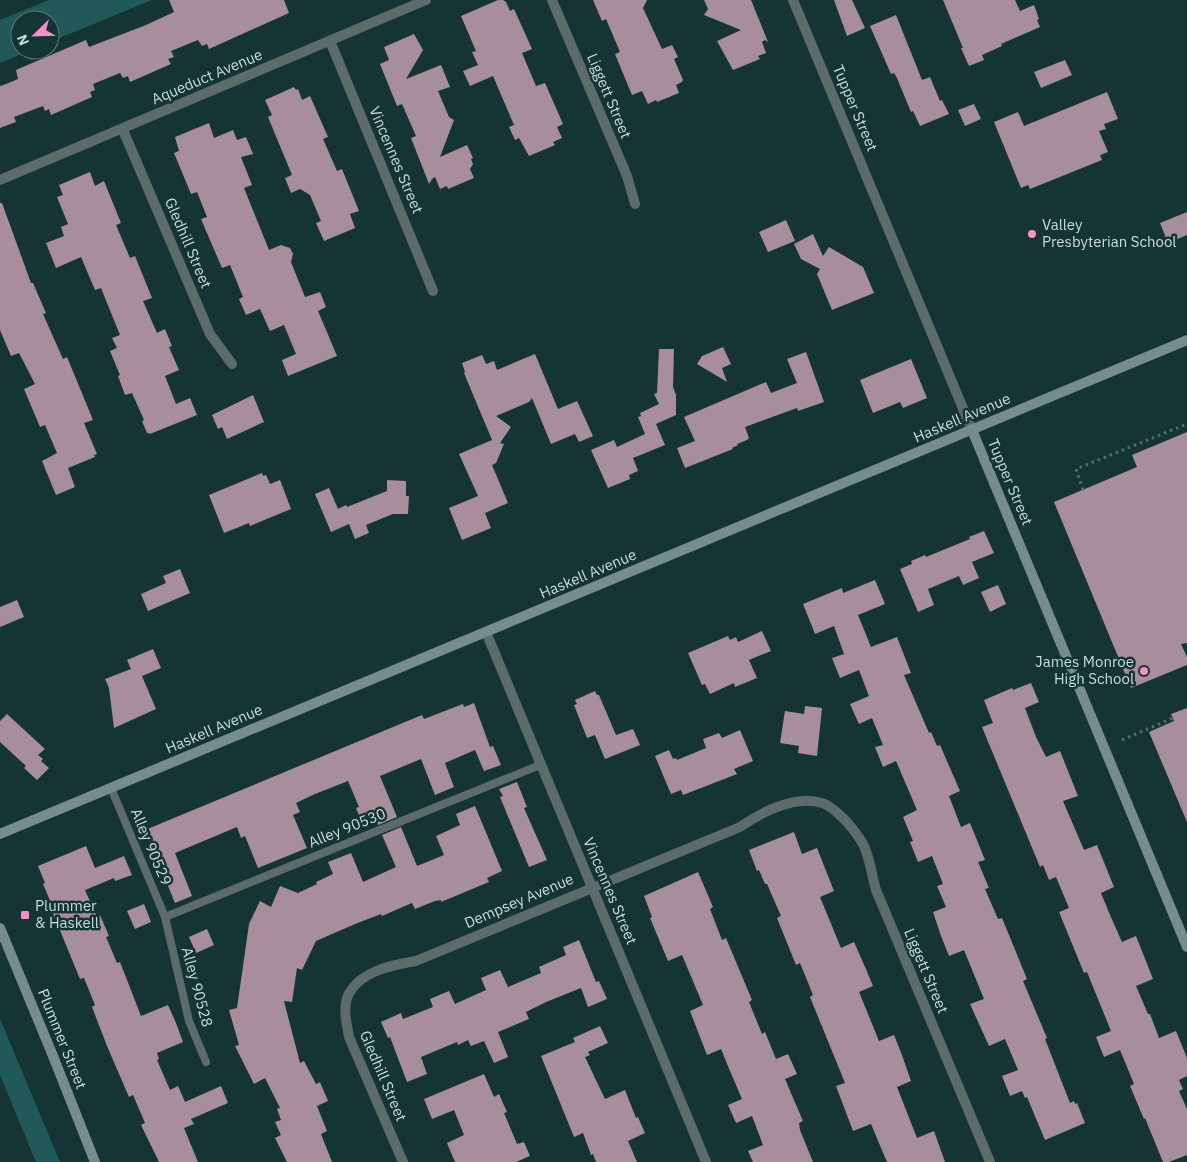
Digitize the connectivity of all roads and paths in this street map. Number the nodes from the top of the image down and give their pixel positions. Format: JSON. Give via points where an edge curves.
{"nodes":[{"id":1,"x":426,"y":0,"type":"edge"},
{"id":2,"x":552,"y":0,"type":"edge"},
{"id":3,"x":793,"y":0,"type":"edge"},
{"id":4,"x":330,"y":41,"type":"junction"},
{"id":5,"x":123,"y":130,"type":"junction"},
{"id":6,"x":0,"y":180,"type":"edge"},
{"id":7,"x":636,"y":204,"type":"dead end"},
{"id":8,"x":433,"y":291,"type":"dead end"},
{"id":9,"x":1187,"y":340,"type":"edge"},
{"id":10,"x":232,"y":364,"type":"dead end"},
{"id":11,"x":1187,"y":424,"type":"edge"},
{"id":12,"x":972,"y":430,"type":"junction"},
{"id":13,"x":1083,"y":490,"type":"dead end"},
{"id":14,"x":486,"y":632,"type":"junction"},
{"id":15,"x":1173,"y":718,"type":"dead end"},
{"id":16,"x":1122,"y":740,"type":"dead end"},
{"id":17,"x":540,"y":765,"type":"junction"},
{"id":18,"x":111,"y":788,"type":"junction"},
{"id":19,"x":822,"y":803,"type":"joint"},
{"id":20,"x":0,"y":834,"type":"edge"},
{"id":21,"x":592,"y":887,"type":"junction"},
{"id":22,"x":165,"y":917,"type":"junction"},
{"id":23,"x":0,"y":928,"type":"edge"},
{"id":24,"x":1187,"y":947,"type":"edge"},
{"id":25,"x":347,"y":999,"type":"joint"},
{"id":26,"x":206,"y":1062,"type":"dead end"},
{"id":27,"x":95,"y":1162,"type":"edge"},
{"id":28,"x":403,"y":1162,"type":"edge"},
{"id":29,"x":706,"y":1162,"type":"edge"},
{"id":30,"x":990,"y":1162,"type":"edge"}],
"edges":[{"from":1,"to":4,"type":"street","name":"Aqueduct Avenue"},
{"from":2,"to":7,"type":"street","name":"Liggett Street"},
{"from":3,"to":12,"type":"street","name":"Tupper Street"},
{"from":4,"to":5,"type":"street","name":"Aqueduct Avenue"},
{"from":4,"to":8,"type":"street","name":"Vincennes Street"},
{"from":5,"to":6,"type":"street","name":"Aqueduct Avenue"},
{"from":5,"to":10,"type":"street","name":"Gledhill Street","via":[[210,334]]},
{"from":9,"to":12,"type":"main road","name":"Haskell Avenue"},
{"from":11,"to":13,"type":"path","via":[[1076,469]]},
{"from":12,"to":14,"type":"main road","name":"Haskell Avenue"},
{"from":12,"to":24,"type":"main road","name":"Tupper Street"},
{"from":14,"to":17,"type":"street","name":"Vincennes Street"},
{"from":14,"to":18,"type":"main road","name":"Haskell Avenue"},
{"from":15,"to":16,"type":"path"},
{"from":17,"to":21,"type":"street","name":"Vincennes Street"},
{"from":17,"to":22,"type":"lane","name":"Alley 90530"},
{"from":18,"to":20,"type":"main road","name":"Haskell Avenue"},
{"from":18,"to":22,"type":"lane","name":"Alley 90529"},
{"from":19,"to":21,"type":"street","name":"Dempsey Avenue","via":[[808,800],[778,806],[756,815],[740,827]]},
{"from":19,"to":30,"type":"street","name":"Liggett Street","via":[[841,816],[864,846],[876,890]]},
{"from":21,"to":25,"type":"street","name":"Dempsey Avenue","via":[[416,961],[374,972],[357,983]]},
{"from":21,"to":29,"type":"street","name":"Vincennes Street"},
{"from":22,"to":26,"type":"lane","name":"Alley 90528","via":[[189,1021]]},
{"from":23,"to":27,"type":"main road","name":"Plummer Street"},
{"from":25,"to":28,"type":"street","name":"Gledhill Street","via":[[349,1037]]}]}
